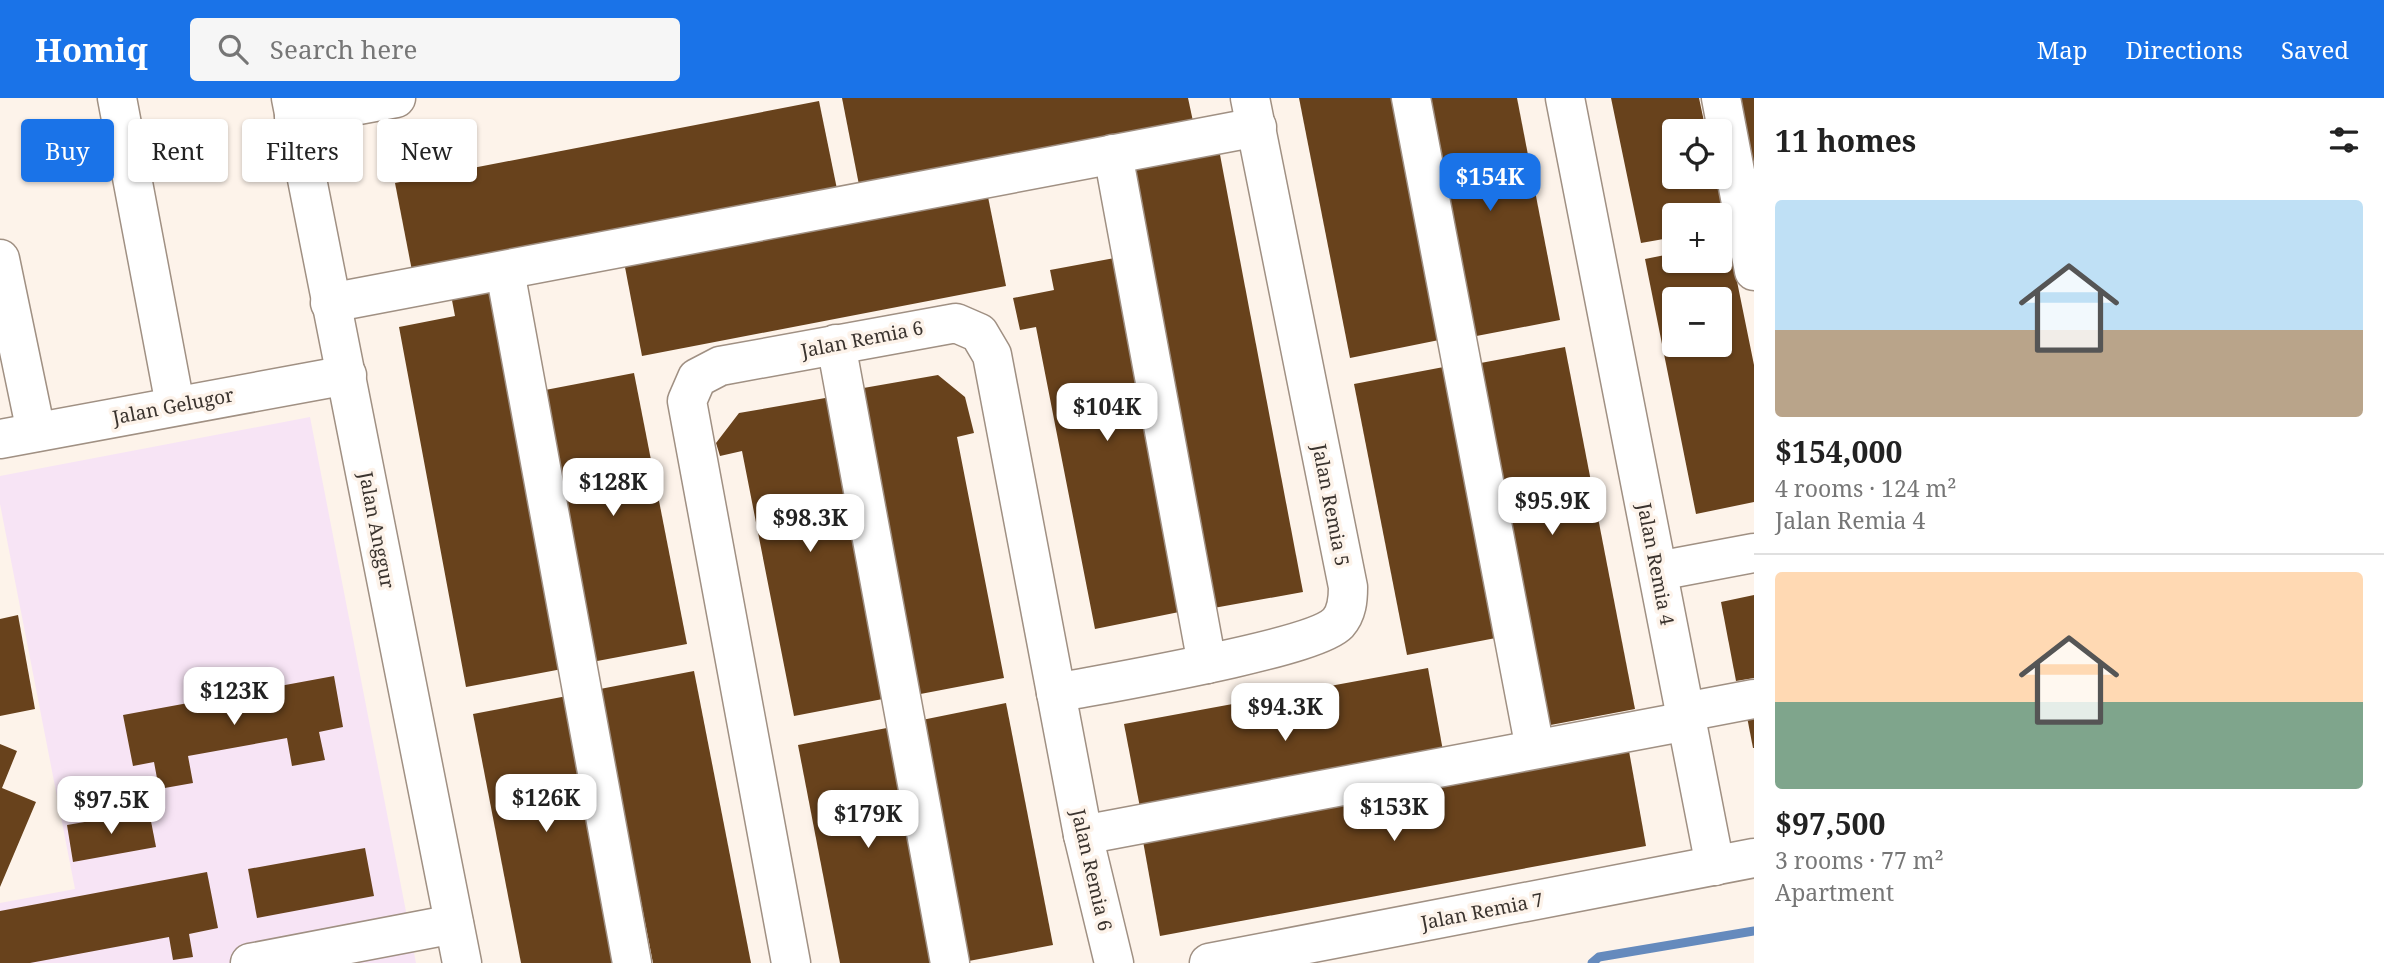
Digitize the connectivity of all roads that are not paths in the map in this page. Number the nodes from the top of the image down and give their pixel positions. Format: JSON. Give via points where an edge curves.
{"nodes":[{"id":1,"x":117,"y":98,"type":"edge"},
{"id":2,"x":396,"y":98,"type":"edge"},
{"id":3,"x":1411,"y":98,"type":"edge"},
{"id":4,"x":1565,"y":98,"type":"edge"},
{"id":5,"x":1721,"y":98,"type":"edge"},
{"id":6,"x":293,"y":108,"type":"edge"},
{"id":7,"x":1254,"y":113,"type":"edge"},
{"id":8,"x":1113,"y":154,"type":"junction"},
{"id":9,"x":0,"y":260,"type":"edge"},
{"id":10,"x":505,"y":271,"type":"junction"},
{"id":11,"x":1754,"y":271,"type":"edge"},
{"id":12,"x":330,"y":303,"type":"junction"},
{"id":13,"x":5,"y":309,"type":"edge"},
{"id":14,"x":836,"y":344,"type":"junction"},
{"id":15,"x":347,"y":375,"type":"junction"},
{"id":16,"x":175,"y":405,"type":"junction"},
{"id":17,"x":18,"y":436,"type":"edge"},
{"id":18,"x":1754,"y":553,"type":"edge"},
{"id":19,"x":1657,"y":572,"type":"junction"},
{"id":20,"x":1207,"y":664,"type":"junction"},
{"id":21,"x":1056,"y":693,"type":"junction"},
{"id":22,"x":1754,"y":699,"type":"edge"},
{"id":23,"x":1686,"y":717,"type":"junction"},
{"id":24,"x":1535,"y":750,"type":"junction"},
{"id":25,"x":1083,"y":835,"type":"junction"},
{"id":26,"x":1754,"y":858,"type":"edge"},
{"id":27,"x":1715,"y":866,"type":"junction"},
{"id":28,"x":454,"y":924,"type":"junction"},
{"id":29,"x":1320,"y":953,"type":"edge"},
{"id":30,"x":324,"y":956,"type":"edge"},
{"id":31,"x":250,"y":963,"type":"edge"},
{"id":32,"x":462,"y":963,"type":"edge"},
{"id":33,"x":632,"y":963,"type":"edge"},
{"id":34,"x":791,"y":963,"type":"edge"},
{"id":35,"x":950,"y":963,"type":"edge"},
{"id":36,"x":1114,"y":963,"type":"edge"},
{"id":37,"x":1209,"y":963,"type":"edge"}],
"edges":[{"from":1,"to":16,"type":"street"},
{"from":2,"to":6,"type":"street"},
{"from":3,"to":24,"type":"street"},
{"from":4,"to":19,"type":"street","name":"Jalan Remia 4"},
{"from":5,"to":11,"type":"street"},
{"from":6,"to":12,"type":"street","name":"Jalan Anggur"},
{"from":7,"to":8,"type":"street"},
{"from":7,"to":20,"type":"street","name":"Jalan Remia 5","via":[[1348,600],[1345,612],[1328,630]]},
{"from":8,"to":10,"type":"street"},
{"from":8,"to":20,"type":"street"},
{"from":9,"to":13,"type":"street"},
{"from":10,"to":12,"type":"street"},
{"from":10,"to":33,"type":"street"},
{"from":12,"to":15,"type":"street","name":"Jalan Anggur"},
{"from":13,"to":17,"type":"street"},
{"from":14,"to":21,"type":"street","name":"Jalan Remia 6","via":[[956,323],[969,326],[988,344]]},
{"from":14,"to":34,"type":"street","name":"Jalan Remia 6","via":[[708,371],[697,378],[687,401]]},
{"from":14,"to":35,"type":"street"},
{"from":15,"to":16,"type":"street","name":"Jalan Gelugor"},
{"from":15,"to":28,"type":"street","name":"Jalan Anggur"},
{"from":16,"to":17,"type":"street","name":"Jalan Gelugor"},
{"from":18,"to":19,"type":"street"},
{"from":19,"to":23,"type":"street","name":"Jalan Remia 4"},
{"from":20,"to":21,"type":"street","name":"Jalan Remia 5"},
{"from":21,"to":25,"type":"street","name":"Jalan Remia 6"},
{"from":22,"to":23,"type":"street"},
{"from":23,"to":24,"type":"street"},
{"from":23,"to":27,"type":"street","name":"Jalan Remia 4"},
{"from":24,"to":25,"type":"street"},
{"from":25,"to":36,"type":"street","name":"Jalan Remia 6"},
{"from":26,"to":27,"type":"street","name":"Jalan Remia 7"},
{"from":27,"to":29,"type":"street","name":"Jalan Remia 7"},
{"from":28,"to":30,"type":"street"},
{"from":28,"to":32,"type":"street","name":"Jalan Anggur"},
{"from":29,"to":37,"type":"street","name":"Jalan Remia 7"},
{"from":30,"to":31,"type":"street"}]}
